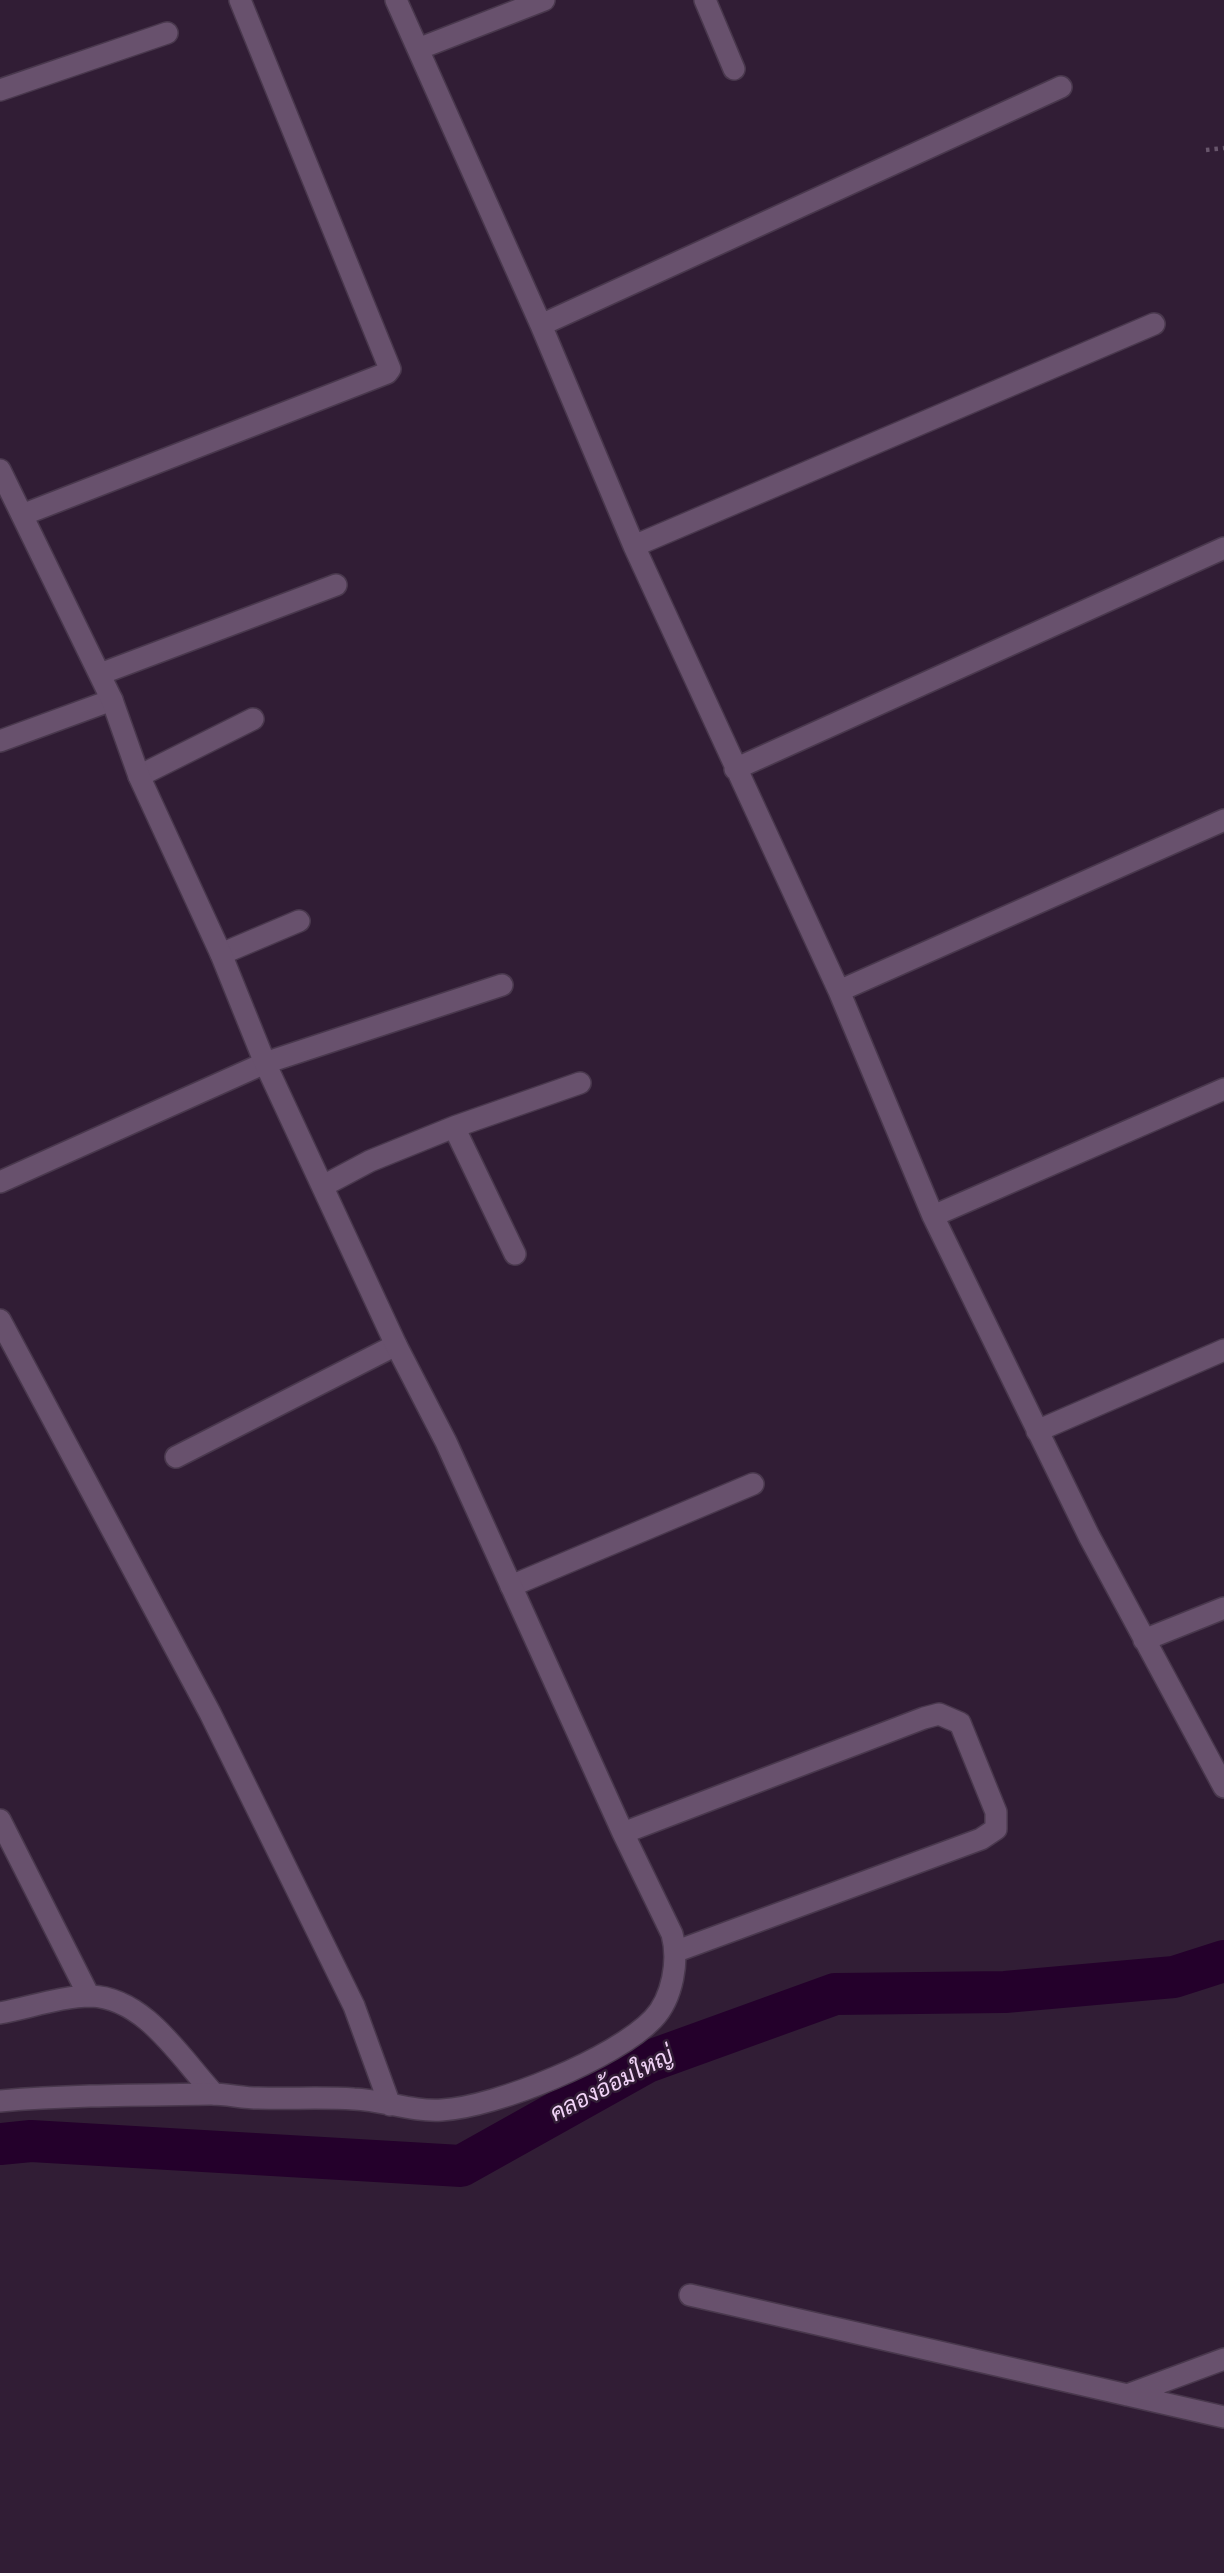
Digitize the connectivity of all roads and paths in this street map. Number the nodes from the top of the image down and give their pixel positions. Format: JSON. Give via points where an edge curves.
{"nodes":[{"id":1,"x":240,"y":0,"type":"edge"},
{"id":2,"x":396,"y":0,"type":"edge"},
{"id":3,"x":544,"y":0,"type":"edge"},
{"id":4,"x":705,"y":0,"type":"edge"},
{"id":5,"x":167,"y":33,"type":"dead end"},
{"id":6,"x":418,"y":49,"type":"junction"},
{"id":7,"x":734,"y":69,"type":"dead end"},
{"id":8,"x":1061,"y":87,"type":"dead end"},
{"id":9,"x":0,"y":90,"type":"edge"},
{"id":10,"x":1224,"y":148,"type":"edge"},
{"id":11,"x":1206,"y":150,"type":"dead end"},
{"id":12,"x":1154,"y":324,"type":"dead end"},
{"id":13,"x":541,"y":325,"type":"junction"},
{"id":14,"x":0,"y":470,"type":"edge"},
{"id":15,"x":22,"y":515,"type":"junction"},
{"id":16,"x":634,"y":546,"type":"junction"},
{"id":17,"x":1224,"y":548,"type":"edge"},
{"id":18,"x":336,"y":585,"type":"dead end"},
{"id":19,"x":100,"y":674,"type":"junction"},
{"id":20,"x":112,"y":699,"type":"junction"},
{"id":21,"x":253,"y":719,"type":"dead end"},
{"id":22,"x":0,"y":741,"type":"edge"},
{"id":23,"x":735,"y":769,"type":"junction"},
{"id":24,"x":139,"y":776,"type":"junction"},
{"id":25,"x":1224,"y":820,"type":"edge"},
{"id":26,"x":299,"y":921,"type":"dead end"},
{"id":27,"x":221,"y":954,"type":"junction"},
{"id":28,"x":502,"y":985,"type":"dead end"},
{"id":29,"x":839,"y":991,"type":"junction"},
{"id":30,"x":265,"y":1063,"type":"junction"},
{"id":31,"x":580,"y":1083,"type":"dead end"},
{"id":32,"x":1224,"y":1089,"type":"edge"},
{"id":33,"x":454,"y":1127,"type":"junction"},
{"id":34,"x":0,"y":1182,"type":"edge"},
{"id":35,"x":323,"y":1186,"type":"junction"},
{"id":36,"x":933,"y":1216,"type":"junction"},
{"id":37,"x":514,"y":1254,"type":"dead end"},
{"id":38,"x":0,"y":1320,"type":"edge"},
{"id":39,"x":396,"y":1345,"type":"junction"},
{"id":40,"x":1224,"y":1350,"type":"edge"},
{"id":41,"x":1037,"y":1431,"type":"junction"},
{"id":42,"x":176,"y":1457,"type":"dead end"},
{"id":43,"x":753,"y":1484,"type":"dead end"},
{"id":44,"x":511,"y":1586,"type":"junction"},
{"id":45,"x":1224,"y":1608,"type":"edge"},
{"id":46,"x":1144,"y":1640,"type":"junction"},
{"id":47,"x":1224,"y":1787,"type":"edge"},
{"id":48,"x":0,"y":1820,"type":"edge"},
{"id":49,"x":623,"y":1833,"type":"junction"},
{"id":50,"x":677,"y":1951,"type":"junction"},
{"id":51,"x":89,"y":1996,"type":"junction"},
{"id":52,"x":0,"y":2013,"type":"edge"},
{"id":53,"x":214,"y":2094,"type":"junction"},
{"id":54,"x":0,"y":2101,"type":"edge"},
{"id":55,"x":390,"y":2105,"type":"junction"},
{"id":56,"x":690,"y":2294,"type":"dead end"},
{"id":57,"x":1224,"y":2358,"type":"edge"},
{"id":58,"x":1127,"y":2395,"type":"junction"},
{"id":59,"x":1224,"y":2417,"type":"edge"}],
"edges":[{"from":1,"to":15,"type":"street","via":[[390,369]]},
{"from":2,"to":6,"type":"street"},
{"from":3,"to":6,"type":"street"},
{"from":4,"to":7,"type":"street"},
{"from":5,"to":9,"type":"street"},
{"from":6,"to":13,"type":"street"},
{"from":8,"to":13,"type":"street"},
{"from":10,"to":11,"type":"path"},
{"from":12,"to":16,"type":"street"},
{"from":13,"to":16,"type":"street"},
{"from":14,"to":15,"type":"street"},
{"from":15,"to":19,"type":"street"},
{"from":16,"to":23,"type":"street"},
{"from":17,"to":23,"type":"street"},
{"from":18,"to":19,"type":"street"},
{"from":19,"to":20,"type":"street"},
{"from":20,"to":22,"type":"street"},
{"from":20,"to":24,"type":"street"},
{"from":21,"to":24,"type":"street"},
{"from":23,"to":29,"type":"street"},
{"from":24,"to":27,"type":"street"},
{"from":25,"to":29,"type":"street"},
{"from":26,"to":27,"type":"street"},
{"from":27,"to":30,"type":"street"},
{"from":28,"to":30,"type":"street"},
{"from":29,"to":36,"type":"street"},
{"from":30,"to":34,"type":"street"},
{"from":30,"to":35,"type":"street"},
{"from":31,"to":33,"type":"street"},
{"from":32,"to":36,"type":"street"},
{"from":33,"to":35,"type":"street"},
{"from":33,"to":37,"type":"street"},
{"from":35,"to":39,"type":"street"},
{"from":36,"to":41,"type":"street"},
{"from":38,"to":55,"type":"street","via":[[216,1725],[354,2006]]},
{"from":39,"to":42,"type":"street"},
{"from":39,"to":44,"type":"street"},
{"from":40,"to":41,"type":"street"},
{"from":41,"to":46,"type":"street"},
{"from":43,"to":44,"type":"street"},
{"from":44,"to":49,"type":"street"},
{"from":45,"to":46,"type":"street"},
{"from":46,"to":47,"type":"street"},
{"from":48,"to":51,"type":"street"},
{"from":49,"to":50,"type":"street"},
{"from":49,"to":50,"type":"street","via":[[924,1718],[939,1714],[960,1723],[996,1812],[996,1829],[981,1839]]},
{"from":50,"to":55,"type":"street","via":[[671,1983],[654,2018],[595,2057],[551,2079],[488,2101],[444,2110]]},
{"from":51,"to":52,"type":"street"},
{"from":51,"to":53,"type":"street","via":[[120,2000],[152,2025]]},
{"from":53,"to":54,"type":"street"},
{"from":53,"to":55,"type":"street","via":[[356,2099]]},
{"from":56,"to":58,"type":"street"},
{"from":57,"to":58,"type":"street"},
{"from":58,"to":59,"type":"street"}]}
